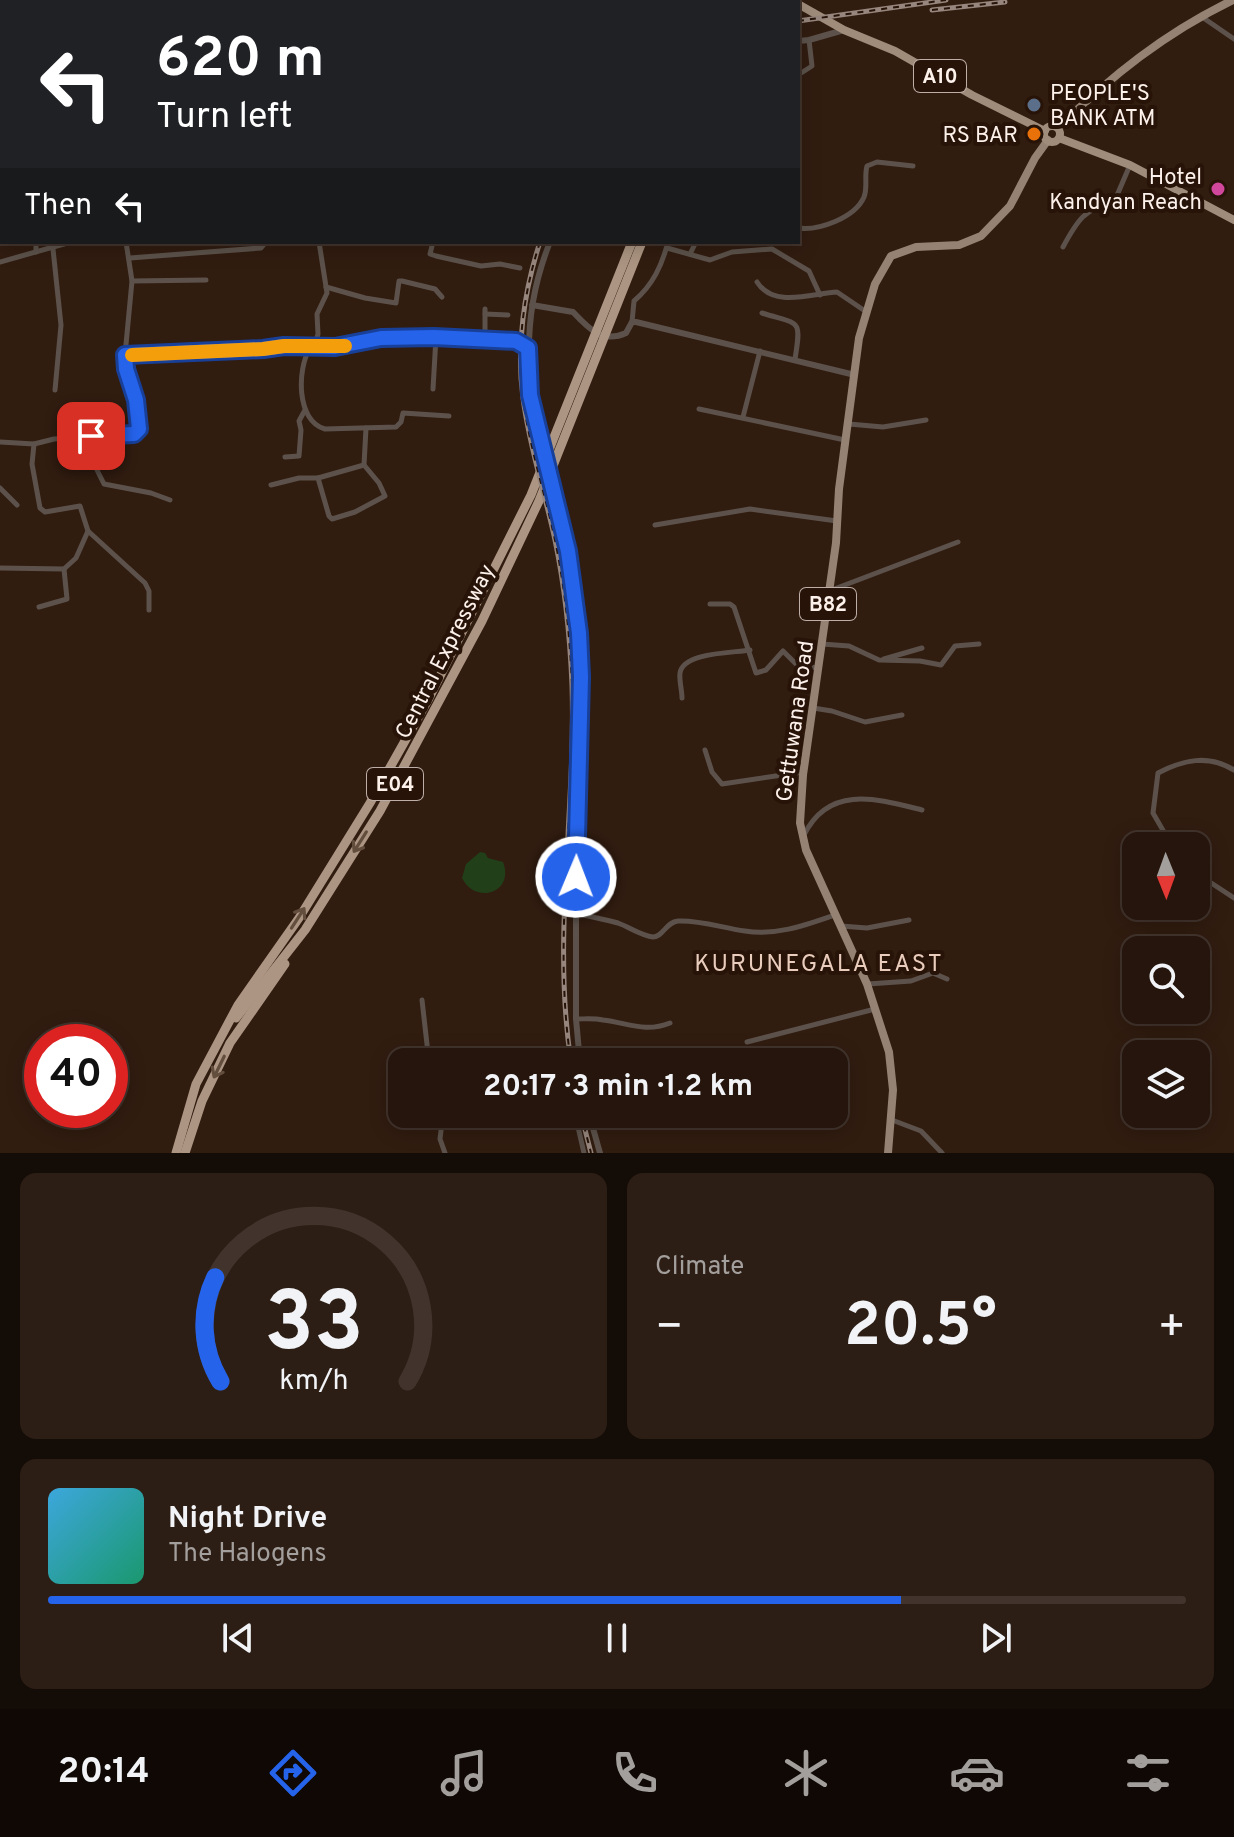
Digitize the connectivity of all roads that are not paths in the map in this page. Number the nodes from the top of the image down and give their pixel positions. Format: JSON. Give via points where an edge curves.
{"nodes":[{"id":1,"x":1233,"y":0,"type":"edge"},
{"id":2,"x":800,"y":5,"type":"edge"},
{"id":3,"x":1199,"y":16,"type":"junction"},
{"id":4,"x":844,"y":30,"type":"junction"},
{"id":5,"x":1234,"y":39,"type":"edge"},
{"id":6,"x":809,"y":40,"type":"junction"},
{"id":7,"x":800,"y":41,"type":"edge"},
{"id":8,"x":800,"y":74,"type":"edge"},
{"id":9,"x":1058,"y":133,"type":"junction"},
{"id":10,"x":1046,"y":136,"type":"junction"},
{"id":11,"x":1130,"y":165,"type":"junction"},
{"id":12,"x":913,"y":166,"type":"dead end"},
{"id":13,"x":1234,"y":220,"type":"edge"},
{"id":14,"x":800,"y":228,"type":"edge"},
{"id":15,"x":36,"y":244,"type":"edge"},
{"id":16,"x":66,"y":244,"type":"edge"},
{"id":17,"x":126,"y":244,"type":"edge"},
{"id":18,"x":264,"y":244,"type":"edge"},
{"id":19,"x":319,"y":244,"type":"edge"},
{"id":20,"x":432,"y":244,"type":"edge"},
{"id":21,"x":549,"y":244,"type":"edge"},
{"id":22,"x":631,"y":244,"type":"edge"},
{"id":23,"x":641,"y":244,"type":"edge"},
{"id":24,"x":695,"y":244,"type":"edge"},
{"id":25,"x":667,"y":245,"type":"edge"},
{"id":26,"x":765,"y":245,"type":"edge"},
{"id":27,"x":1063,"y":247,"type":"dead end"},
{"id":28,"x":53,"y":249,"type":"junction"},
{"id":29,"x":36,"y":252,"type":"junction"},
{"id":30,"x":690,"y":254,"type":"junction"},
{"id":31,"x":130,"y":258,"type":"junction"},
{"id":32,"x":0,"y":262,"type":"edge"},
{"id":33,"x":520,"y":268,"type":"dead end"},
{"id":34,"x":206,"y":280,"type":"dead end"},
{"id":35,"x":132,"y":281,"type":"junction"},
{"id":36,"x":757,"y":282,"type":"dead end"},
{"id":37,"x":326,"y":287,"type":"junction"},
{"id":38,"x":820,"y":295,"type":"junction"},
{"id":39,"x":442,"y":297,"type":"dead end"},
{"id":40,"x":532,"y":305,"type":"junction"},
{"id":41,"x":865,"y":311,"type":"junction"},
{"id":42,"x":762,"y":313,"type":"dead end"},
{"id":43,"x":608,"y":314,"type":"junction"},
{"id":44,"x":508,"y":315,"type":"dead end"},
{"id":45,"x":632,"y":322,"type":"junction"},
{"id":46,"x":436,"y":337,"type":"junction"},
{"id":47,"x":485,"y":340,"type":"junction"},
{"id":48,"x":312,"y":348,"type":"junction"},
{"id":49,"x":528,"y":348,"type":"junction"},
{"id":50,"x":760,"y":351,"type":"junction"},
{"id":51,"x":125,"y":355,"type":"junction"},
{"id":52,"x":795,"y":359,"type":"junction"},
{"id":53,"x":855,"y":375,"type":"junction"},
{"id":54,"x":433,"y":389,"type":"dead end"},
{"id":55,"x":55,"y":390,"type":"dead end"},
{"id":56,"x":305,"y":409,"type":"junction"},
{"id":57,"x":699,"y":409,"type":"dead end"},
{"id":58,"x":449,"y":416,"type":"dead end"},
{"id":59,"x":743,"y":417,"type":"junction"},
{"id":60,"x":926,"y":420,"type":"dead end"},
{"id":61,"x":849,"y":424,"type":"junction"},
{"id":62,"x":366,"y":428,"type":"junction"},
{"id":63,"x":91,"y":436,"type":"junction"},
{"id":64,"x":846,"y":440,"type":"junction"},
{"id":65,"x":0,"y":442,"type":"edge"},
{"id":66,"x":34,"y":444,"type":"junction"},
{"id":67,"x":285,"y":457,"type":"dead end"},
{"id":68,"x":364,"y":465,"type":"junction"},
{"id":69,"x":318,"y":478,"type":"junction"},
{"id":70,"x":271,"y":485,"type":"dead end"},
{"id":71,"x":0,"y":488,"type":"edge"},
{"id":72,"x":170,"y":500,"type":"dead end"},
{"id":73,"x":17,"y":505,"type":"dead end"},
{"id":74,"x":838,"y":522,"type":"junction"},
{"id":75,"x":655,"y":525,"type":"dead end"},
{"id":76,"x":88,"y":531,"type":"junction"},
{"id":77,"x":958,"y":542,"type":"dead end"},
{"id":78,"x":0,"y":568,"type":"edge"},
{"id":79,"x":64,"y":569,"type":"junction"},
{"id":80,"x":829,"y":591,"type":"junction"},
{"id":81,"x":710,"y":604,"type":"dead end"},
{"id":82,"x":39,"y":607,"type":"dead end"},
{"id":83,"x":149,"y":610,"type":"dead end"},
{"id":84,"x":822,"y":644,"type":"junction"},
{"id":85,"x":979,"y":644,"type":"dead end"},
{"id":86,"x":922,"y":648,"type":"dead end"},
{"id":87,"x":750,"y":650,"type":"junction"},
{"id":88,"x":883,"y":660,"type":"junction"},
{"id":89,"x":819,"y":668,"type":"junction"},
{"id":90,"x":682,"y":698,"type":"dead end"},
{"id":91,"x":813,"y":708,"type":"junction"},
{"id":92,"x":902,"y":715,"type":"dead end"},
{"id":93,"x":705,"y":750,"type":"dead end"},
{"id":94,"x":1234,"y":770,"type":"edge"},
{"id":95,"x":803,"y":772,"type":"junction"},
{"id":96,"x":922,"y":810,"type":"dead end"},
{"id":97,"x":1164,"y":832,"type":"edge"},
{"id":98,"x":802,"y":839,"type":"junction"},
{"id":99,"x":1210,"y":882,"type":"edge"},
{"id":100,"x":1234,"y":898,"type":"edge"},
{"id":101,"x":576,"y":913,"type":"junction"},
{"id":102,"x":836,"y":915,"type":"junction"},
{"id":103,"x":909,"y":920,"type":"dead end"},
{"id":104,"x":841,"y":926,"type":"junction"},
{"id":105,"x":305,"y":930,"type":"junction"},
{"id":106,"x":947,"y":979,"type":"dead end"},
{"id":107,"x":867,"y":984,"type":"junction"},
{"id":108,"x":422,"y":1000,"type":"dead end"},
{"id":109,"x":876,"y":1009,"type":"junction"},
{"id":110,"x":576,"y":1019,"type":"junction"},
{"id":111,"x":670,"y":1023,"type":"dead end"},
{"id":112,"x":747,"y":1042,"type":"dead end"},
{"id":113,"x":217,"y":1043,"type":"junction"},
{"id":114,"x":427,"y":1048,"type":"edge"},
{"id":115,"x":578,"y":1048,"type":"edge"},
{"id":116,"x":892,"y":1120,"type":"junction"},
{"id":117,"x":441,"y":1128,"type":"edge"},
{"id":118,"x":578,"y":1128,"type":"edge"},
{"id":119,"x":593,"y":1128,"type":"edge"},
{"id":120,"x":176,"y":1153,"type":"edge"},
{"id":121,"x":185,"y":1153,"type":"edge"},
{"id":122,"x":445,"y":1153,"type":"edge"},
{"id":123,"x":584,"y":1153,"type":"edge"},
{"id":124,"x":600,"y":1153,"type":"edge"},
{"id":125,"x":888,"y":1153,"type":"edge"},
{"id":126,"x":942,"y":1153,"type":"edge"}],
"edges":[{"from":1,"to":3,"type":"main road"},
{"from":2,"to":4,"type":"highway","number":"A10"},
{"from":3,"to":5,"type":"street"},
{"from":3,"to":9,"type":"main road","via":[[1121,69]]},
{"from":4,"to":6,"type":"street"},
{"from":4,"to":10,"type":"highway","number":"A10","via":[[895,51]]},
{"from":6,"to":7,"type":"street"},
{"from":6,"to":8,"type":"street","via":[[812,66]]},
{"from":9,"to":10,"type":"highway","via":[[1053,142]]},
{"from":9,"to":10,"type":"highway","via":[[1051,126]]},
{"from":9,"to":11,"type":"highway"},
{"from":10,"to":41,"type":"main road","name":"Gettuwana Road","number":"B82","via":[[998,221],[964,244],[895,254],[880,273]]},
{"from":11,"to":13,"type":"highway"},
{"from":11,"to":27,"type":"street","via":[[1115,200],[1089,210]]},
{"from":12,"to":14,"type":"street","via":[[867,166],[860,203],[835,222]]},
{"from":15,"to":29,"type":"street"},
{"from":16,"to":28,"type":"street"},
{"from":17,"to":31,"type":"street"},
{"from":18,"to":31,"type":"street","via":[[223,253]]},
{"from":19,"to":37,"type":"street"},
{"from":20,"to":33,"type":"street","via":[[430,254],[436,256]]},
{"from":21,"to":40,"type":"street"},
{"from":22,"to":43,"type":"highway","name":"Central Expressway","number":"E04"},
{"from":23,"to":43,"type":"highway","name":"Central Expressway","number":"E04"},
{"from":24,"to":30,"type":"street"},
{"from":25,"to":30,"type":"street"},
{"from":25,"to":45,"type":"street","via":[[657,274],[634,301]]},
{"from":26,"to":30,"type":"street","via":[[710,260]]},
{"from":26,"to":38,"type":"street","via":[[809,271]]},
{"from":28,"to":29,"type":"street"},
{"from":28,"to":55,"type":"street","via":[[61,325]]},
{"from":29,"to":32,"type":"street"},
{"from":31,"to":35,"type":"street"},
{"from":34,"to":35,"type":"street"},
{"from":35,"to":51,"type":"street"},
{"from":36,"to":38,"type":"street","via":[[782,297]]},
{"from":37,"to":39,"type":"street","via":[[396,303],[402,281],[435,289]]},
{"from":37,"to":48,"type":"street"},
{"from":38,"to":41,"type":"street","via":[[837,292]]},
{"from":40,"to":45,"type":"street","via":[[573,312],[587,330],[611,337],[626,333]]},
{"from":40,"to":49,"type":"street"},
{"from":41,"to":53,"type":"main road","name":"Gettuwana Road","number":"B82"},
{"from":42,"to":52,"type":"street","via":[[796,325]]},
{"from":43,"to":105,"type":"highway","name":"Central Expressway","number":"E04","one_way":true,"via":[[539,501],[482,621],[380,811]]},
{"from":113,"to":43,"type":"highway","name":"Central Expressway","number":"E04","one_way":true,"via":[[370,803],[428,700],[531,495]]},
{"from":44,"to":47,"type":"street","via":[[485,312]]},
{"from":45,"to":50,"type":"street"},
{"from":46,"to":47,"type":"street"},
{"from":46,"to":48,"type":"street"},
{"from":46,"to":54,"type":"street"},
{"from":47,"to":49,"type":"street","via":[[516,341]]},
{"from":48,"to":51,"type":"street"},
{"from":48,"to":56,"type":"street","via":[[303,364]]},
{"from":49,"to":101,"type":"street","via":[[533,409],[568,551],[579,633]]},
{"from":50,"to":52,"type":"street"},
{"from":50,"to":59,"type":"street"},
{"from":51,"to":63,"type":"street","via":[[139,429],[134,434]]},
{"from":52,"to":53,"type":"street"},
{"from":53,"to":61,"type":"main road","name":"Gettuwana Road","number":"B82"},
{"from":56,"to":62,"type":"street","via":[[318,427]]},
{"from":56,"to":67,"type":"street","via":[[299,421],[299,456]]},
{"from":57,"to":59,"type":"street"},
{"from":58,"to":62,"type":"street","via":[[403,413],[396,427]]},
{"from":59,"to":64,"type":"street"},
{"from":60,"to":61,"type":"street","via":[[883,427]]},
{"from":61,"to":64,"type":"main road","name":"Gettuwana Road","number":"B82"},
{"from":62,"to":68,"type":"street"},
{"from":63,"to":66,"type":"street"},
{"from":63,"to":72,"type":"street","via":[[104,484]]},
{"from":64,"to":74,"type":"main road","name":"Gettuwana Road","number":"B82"},
{"from":65,"to":66,"type":"street"},
{"from":66,"to":76,"type":"street","via":[[40,508],[45,512],[80,506]]},
{"from":68,"to":69,"type":"street"},
{"from":68,"to":69,"type":"street","via":[[385,496],[341,517],[329,516]]},
{"from":69,"to":70,"type":"street"},
{"from":71,"to":73,"type":"street"},
{"from":74,"to":75,"type":"street","via":[[750,509]]},
{"from":74,"to":80,"type":"main road","name":"Gettuwana Road","number":"B82"},
{"from":76,"to":79,"type":"street","via":[[76,558]]},
{"from":76,"to":83,"type":"street","via":[[145,583]]},
{"from":77,"to":80,"type":"street"},
{"from":78,"to":79,"type":"street"},
{"from":79,"to":82,"type":"street","via":[[67,599]]},
{"from":80,"to":84,"type":"main road","name":"Gettuwana Road","number":"B82"},
{"from":81,"to":87,"type":"street","via":[[734,607]]},
{"from":84,"to":88,"type":"street","via":[[849,646]]},
{"from":84,"to":89,"type":"main road","name":"Gettuwana Road","number":"B82"},
{"from":85,"to":88,"type":"street","via":[[955,646],[941,665]]},
{"from":86,"to":88,"type":"street"},
{"from":87,"to":89,"type":"street","via":[[756,673],[783,651],[797,665]]},
{"from":87,"to":90,"type":"street","via":[[701,656],[685,664],[680,673]]},
{"from":89,"to":91,"type":"main road","name":"Gettuwana Road","number":"B82"},
{"from":91,"to":92,"type":"street","via":[[859,721]]},
{"from":91,"to":95,"type":"main road","name":"Gettuwana Road","number":"B82"},
{"from":93,"to":95,"type":"street","via":[[722,784]]},
{"from":94,"to":97,"type":"street","via":[[1202,759],[1180,761],[1158,773],[1153,813]]},
{"from":95,"to":98,"type":"main road","name":"Gettuwana Road","number":"B82"},
{"from":96,"to":98,"type":"street","via":[[875,798],[854,799],[819,813]]},
{"from":98,"to":102,"type":"main road","name":"Gettuwana Road","number":"B82"},
{"from":99,"to":100,"type":"street"},
{"from":101,"to":102,"type":"street","via":[[652,937],[677,921],[765,932]]},
{"from":101,"to":110,"type":"street"},
{"from":102,"to":104,"type":"main road","name":"Gettuwana Road","number":"B82"},
{"from":103,"to":104,"type":"street","via":[[879,927]]},
{"from":104,"to":107,"type":"main road","name":"Gettuwana Road","number":"B82"},
{"from":105,"to":113,"type":"highway","name":"Central Expressway","number":"E04"},
{"from":105,"to":121,"type":"highway","one_way":true,"via":[[230,1043]]},
{"from":106,"to":107,"type":"street","via":[[933,973],[911,981]]},
{"from":107,"to":109,"type":"main road","name":"Gettuwana Road","number":"B82"},
{"from":108,"to":114,"type":"street"},
{"from":109,"to":112,"type":"street"},
{"from":109,"to":116,"type":"main road","name":"Gettuwana Road","number":"B82","via":[[891,1057]]},
{"from":110,"to":111,"type":"street","via":[[638,1028]]},
{"from":110,"to":115,"type":"street"},
{"from":113,"to":120,"type":"highway","via":[[196,1084]]},
{"from":116,"to":125,"type":"main road","name":"Gettuwana Road","number":"B82"},
{"from":116,"to":126,"type":"street","via":[[921,1131]]},
{"from":117,"to":122,"type":"street"},
{"from":118,"to":123,"type":"street"},
{"from":119,"to":124,"type":"street"}]}
